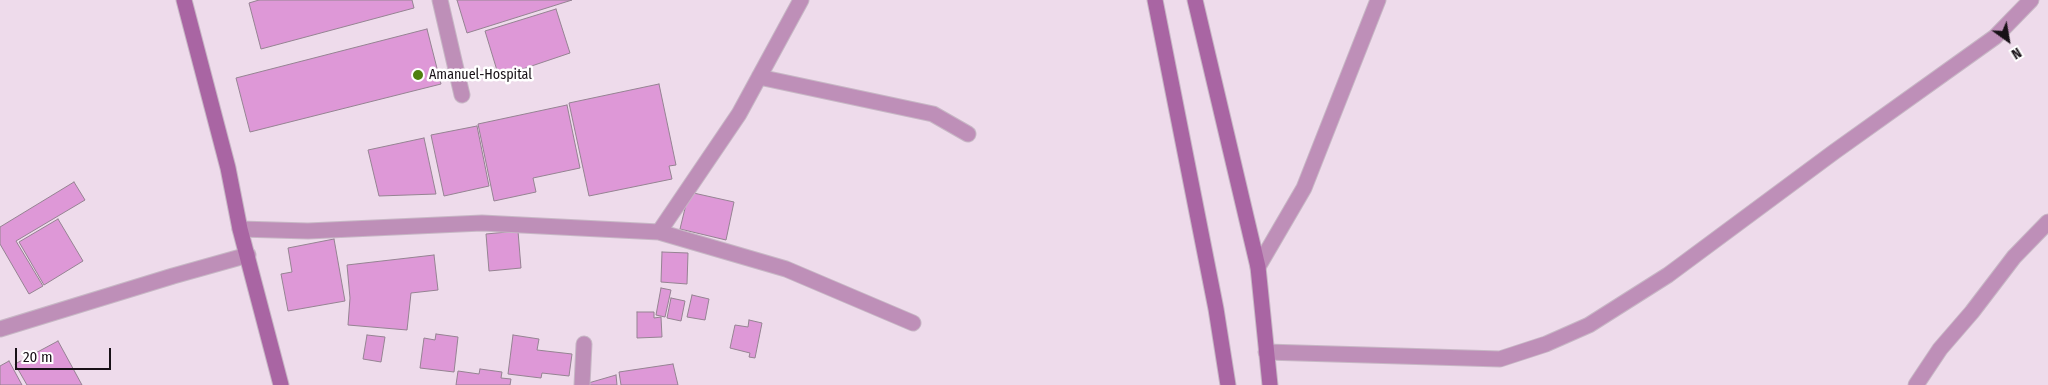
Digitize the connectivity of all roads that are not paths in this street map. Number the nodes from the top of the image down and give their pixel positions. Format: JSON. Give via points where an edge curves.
{"nodes":[{"id":1,"x":184,"y":0,"type":"edge"},
{"id":2,"x":440,"y":0,"type":"edge"},
{"id":3,"x":801,"y":0,"type":"edge"},
{"id":4,"x":1154,"y":0,"type":"edge"},
{"id":5,"x":1195,"y":0,"type":"edge"},
{"id":6,"x":1378,"y":0,"type":"edge"},
{"id":7,"x":2031,"y":0,"type":"edge"},
{"id":8,"x":759,"y":77,"type":"junction"},
{"id":9,"x":462,"y":95,"type":"dead end"},
{"id":10,"x":968,"y":134,"type":"dead end"},
{"id":11,"x":2048,"y":222,"type":"edge"},
{"id":12,"x":240,"y":229,"type":"junction"},
{"id":13,"x":659,"y":232,"type":"junction"},
{"id":14,"x":248,"y":255,"type":"junction"},
{"id":15,"x":1258,"y":267,"type":"junction"},
{"id":16,"x":913,"y":322,"type":"dead end"},
{"id":17,"x":0,"y":329,"type":"edge"},
{"id":18,"x":584,"y":344,"type":"dead end"},
{"id":19,"x":1266,"y":352,"type":"junction"},
{"id":20,"x":281,"y":385,"type":"edge"},
{"id":21,"x":582,"y":385,"type":"edge"},
{"id":22,"x":1228,"y":385,"type":"edge"},
{"id":23,"x":1270,"y":385,"type":"edge"},
{"id":24,"x":1916,"y":385,"type":"edge"}],
"edges":[{"from":1,"to":12,"type":"main road","via":[[228,168]]},
{"from":2,"to":9,"type":"street"},
{"from":3,"to":8,"type":"street"},
{"from":4,"to":22,"type":"main road","via":[[1216,309]]},
{"from":5,"to":15,"type":"main road"},
{"from":6,"to":15,"type":"street","via":[[1304,188]]},
{"from":7,"to":19,"type":"street","via":[[1995,37],[1668,276],[1589,325],[1500,359]]},
{"from":8,"to":10,"type":"street","via":[[933,114]]},
{"from":8,"to":13,"type":"street","via":[[739,114]]},
{"from":11,"to":24,"type":"street","via":[[2014,257],[1940,349]]},
{"from":12,"to":13,"type":"street","via":[[308,231],[482,223]]},
{"from":12,"to":14,"type":"main road"},
{"from":13,"to":16,"type":"street","via":[[786,269]]},
{"from":14,"to":17,"type":"street"},
{"from":14,"to":20,"type":"main road"},
{"from":15,"to":19,"type":"main road"},
{"from":18,"to":21,"type":"street"},
{"from":19,"to":23,"type":"main road"}]}
